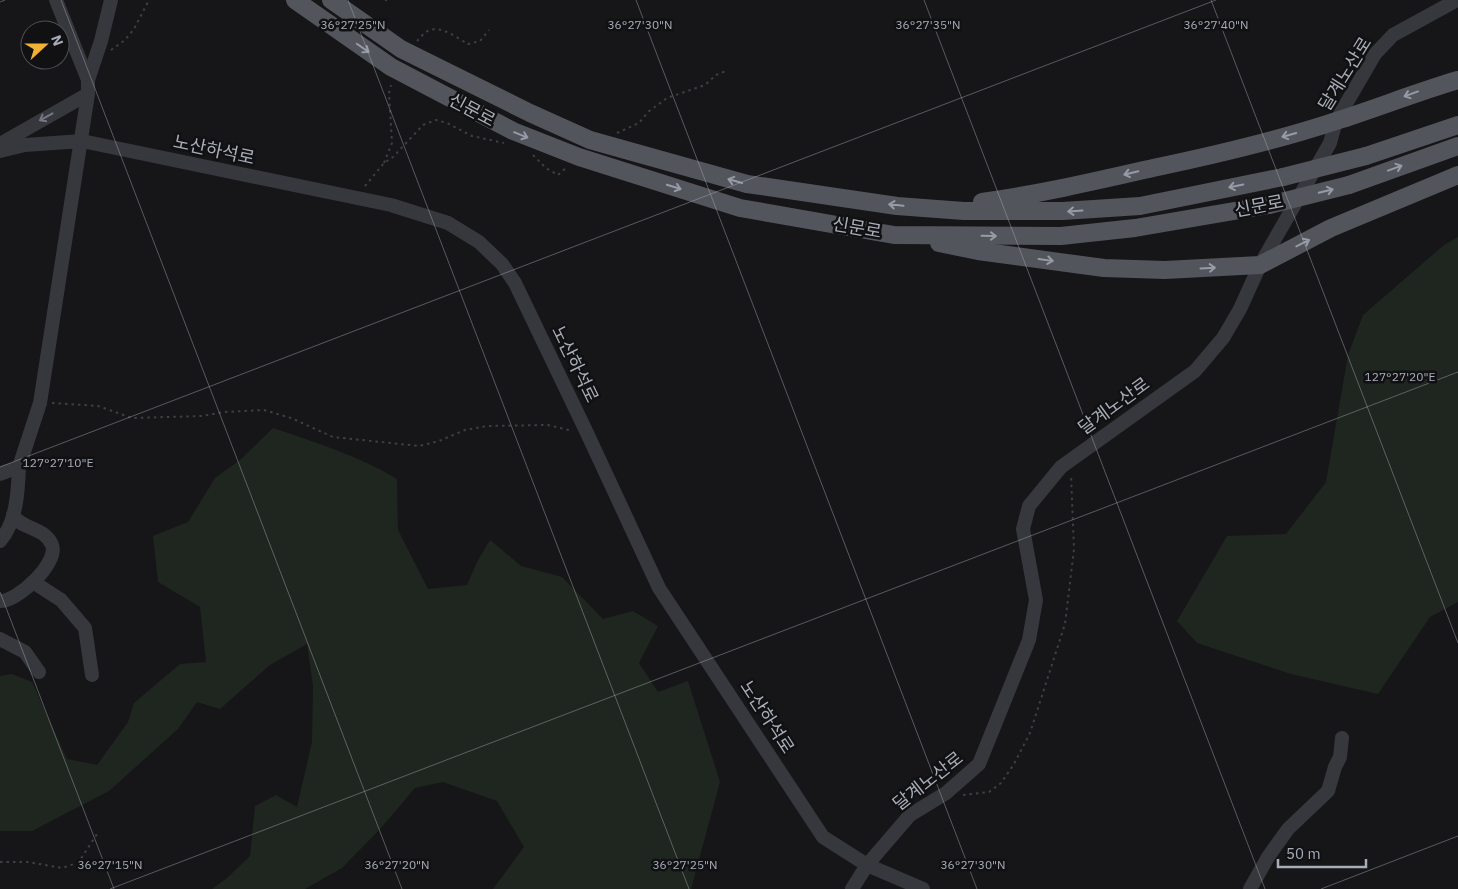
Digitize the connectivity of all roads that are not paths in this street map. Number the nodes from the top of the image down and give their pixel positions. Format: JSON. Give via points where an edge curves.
{"nodes":[{"id":1,"x":56,"y":0,"type":"edge"},
{"id":2,"x":111,"y":0,"type":"edge"},
{"id":3,"x":295,"y":0,"type":"edge"},
{"id":4,"x":331,"y":0,"type":"edge"},
{"id":5,"x":1457,"y":0,"type":"edge"},
{"id":6,"x":1458,"y":80,"type":"edge"},
{"id":7,"x":88,"y":87,"type":"junction"},
{"id":8,"x":1336,"y":121,"type":"junction"},
{"id":9,"x":1458,"y":125,"type":"edge"},
{"id":10,"x":82,"y":141,"type":"junction"},
{"id":11,"x":0,"y":144,"type":"edge"},
{"id":12,"x":1458,"y":146,"type":"edge"},
{"id":13,"x":0,"y":151,"type":"edge"},
{"id":14,"x":1458,"y":175,"type":"edge"},
{"id":15,"x":924,"y":207,"type":"junction"},
{"id":16,"x":894,"y":235,"type":"junction"},
{"id":17,"x":1260,"y":265,"type":"junction"},
{"id":18,"x":19,"y":467,"type":"junction"},
{"id":19,"x":0,"y":474,"type":"edge"},
{"id":20,"x":13,"y":515,"type":"junction"},
{"id":21,"x":0,"y":541,"type":"edge"},
{"id":22,"x":33,"y":582,"type":"junction"},
{"id":23,"x":0,"y":601,"type":"edge"},
{"id":24,"x":0,"y":639,"type":"edge"},
{"id":25,"x":39,"y":672,"type":"dead end"},
{"id":26,"x":92,"y":675,"type":"dead end"},
{"id":27,"x":1342,"y":738,"type":"dead end"},
{"id":28,"x":867,"y":865,"type":"junction"},
{"id":29,"x":852,"y":889,"type":"edge"},
{"id":30,"x":923,"y":889,"type":"edge"},
{"id":31,"x":1250,"y":889,"type":"edge"}],
"edges":[{"from":1,"to":7,"type":"street"},
{"from":2,"to":7,"type":"street"},
{"from":3,"to":16,"type":"main road","name":"신문로","one_way":true,"via":[[391,67],[513,132],[579,158],[740,208]]},
{"from":15,"to":4,"type":"main road","name":"신문로","one_way":true,"via":[[747,184],[590,140],[400,49]]},
{"from":5,"to":8,"type":"street","name":"달계노산로","via":[[1393,35],[1376,54]]},
{"from":6,"to":8,"type":"main road","one_way":true},
{"from":7,"to":10,"type":"street"},
{"from":7,"to":11,"type":"street","one_way":true},
{"from":8,"to":15,"type":"main road","one_way":true,"via":[[1247,147],[1022,197]]},
{"from":8,"to":17,"type":"street","name":"달계노산로","via":[[1330,143]]},
{"from":9,"to":15,"type":"main road","name":"신문로","one_way":true,"bridge":true,"via":[[1366,156],[1140,206],[1063,211],[964,211]]},
{"from":10,"to":13,"type":"street","name":"노산하석로","via":[[25,145]]},
{"from":10,"to":18,"type":"street","via":[[40,403]]},
{"from":10,"to":28,"type":"street","name":"노산하석로","via":[[391,205],[448,223],[479,242],[502,264],[515,283],[659,588],[823,837]]},
{"from":16,"to":12,"type":"main road","name":"신문로","one_way":true,"bridge":true,"via":[[1061,236],[1135,228],[1269,205],[1350,185]]},
{"from":17,"to":14,"type":"main road","one_way":true,"via":[[1331,228]]},
{"from":16,"to":17,"type":"main road","one_way":true,"via":[[978,251],[1104,268],[1164,270]]},
{"from":17,"to":28,"type":"street","name":"달계노산로","via":[[1223,338],[1194,371],[1061,467],[1029,506],[1023,529],[1036,600],[1029,640],[980,764],[946,793],[910,815]]},
{"from":18,"to":19,"type":"street"},
{"from":18,"to":20,"type":"street"},
{"from":20,"to":21,"type":"street"},
{"from":20,"to":22,"type":"street","via":[[15,520],[38,530],[54,550]]},
{"from":22,"to":23,"type":"street","via":[[15,596]]},
{"from":22,"to":26,"type":"street","via":[[61,600],[85,628]]},
{"from":24,"to":25,"type":"street","via":[[25,652]]},
{"from":27,"to":31,"type":"street","via":[[1340,757],[1328,791],[1288,829]]},
{"from":28,"to":29,"type":"street","name":"달계노산로"},
{"from":28,"to":30,"type":"street","name":"노산하석로"}]}
